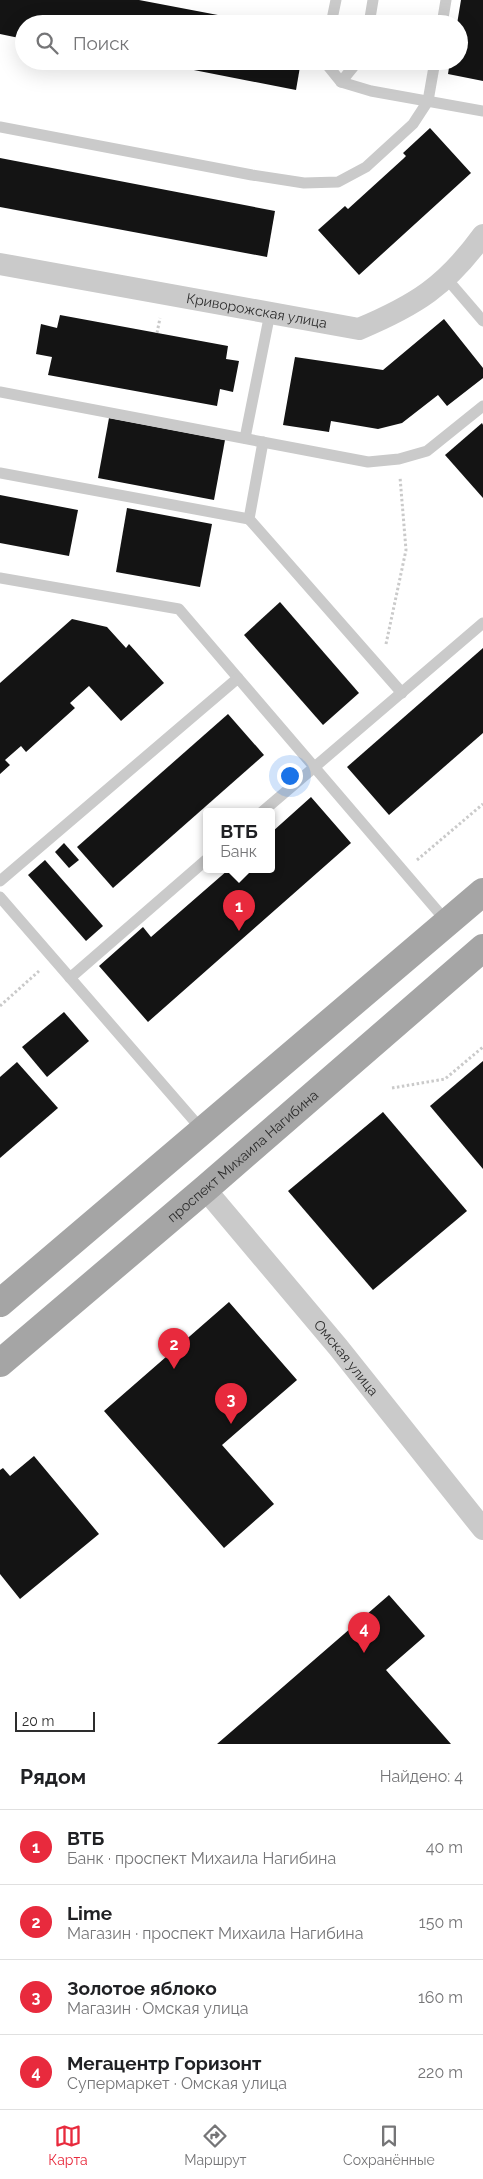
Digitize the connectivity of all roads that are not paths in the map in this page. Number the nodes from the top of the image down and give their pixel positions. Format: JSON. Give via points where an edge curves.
{"nodes":[{"id":1,"x":336,"y":0,"type":"edge"},
{"id":2,"x":373,"y":0,"type":"edge"},
{"id":3,"x":446,"y":0,"type":"edge"},
{"id":4,"x":333,"y":15,"type":"edge"},
{"id":5,"x":370,"y":15,"type":"edge"},
{"id":6,"x":444,"y":15,"type":"edge"},
{"id":7,"x":331,"y":70,"type":"edge"},
{"id":8,"x":351,"y":70,"type":"edge"},
{"id":9,"x":433,"y":70,"type":"edge"},
{"id":10,"x":341,"y":82,"type":"junction"},
{"id":11,"x":428,"y":101,"type":"junction"},
{"id":12,"x":483,"y":111,"type":"edge"},
{"id":13,"x":0,"y":127,"type":"edge"},
{"id":14,"x":483,"y":236,"type":"edge"},
{"id":15,"x":0,"y":264,"type":"edge"},
{"id":16,"x":447,"y":279,"type":"junction"},
{"id":17,"x":270,"y":313,"type":"junction"},
{"id":18,"x":483,"y":321,"type":"edge"},
{"id":19,"x":0,"y":392,"type":"edge"},
{"id":20,"x":483,"y":406,"type":"edge"},
{"id":21,"x":246,"y":438,"type":"junction"},
{"id":22,"x":263,"y":442,"type":"junction"},
{"id":23,"x":0,"y":473,"type":"edge"},
{"id":24,"x":249,"y":519,"type":"junction"},
{"id":25,"x":0,"y":578,"type":"edge"},
{"id":26,"x":483,"y":623,"type":"edge"},
{"id":27,"x":238,"y":678,"type":"junction"},
{"id":28,"x":402,"y":693,"type":"junction"},
{"id":29,"x":314,"y":767,"type":"junction"},
{"id":30,"x":267,"y":808,"type":"edge"},
{"id":31,"x":203,"y":863,"type":"edge"},
{"id":32,"x":0,"y":881,"type":"edge"},
{"id":33,"x":483,"y":892,"type":"edge"},
{"id":34,"x":0,"y":897,"type":"edge"},
{"id":35,"x":447,"y":922,"type":"junction"},
{"id":36,"x":483,"y":948,"type":"edge"},
{"id":37,"x":70,"y":978,"type":"junction"},
{"id":38,"x":203,"y":1131,"type":"junction"},
{"id":39,"x":205,"y":1189,"type":"junction"},
{"id":40,"x":0,"y":1303,"type":"edge"},
{"id":41,"x":0,"y":1363,"type":"edge"},
{"id":42,"x":483,"y":1529,"type":"edge"}],
"edges":[{"from":1,"to":4,"type":"lane"},
{"from":2,"to":5,"type":"lane"},
{"from":3,"to":6,"type":"lane"},
{"from":7,"to":10,"type":"lane"},
{"from":8,"to":10,"type":"lane"},
{"from":9,"to":11,"type":"lane"},
{"from":10,"to":11,"type":"lane"},
{"from":11,"to":12,"type":"lane"},
{"from":11,"to":13,"type":"lane","via":[[413,124],[366,167],[338,182],[304,183]]},
{"from":14,"to":16,"type":"street","name":"Криворожская улица"},
{"from":15,"to":17,"type":"street","name":"Криворожская улица"},
{"from":16,"to":17,"type":"street","name":"Криворожская улица","via":[[394,314],[359,330]]},
{"from":16,"to":18,"type":"lane"},
{"from":17,"to":21,"type":"lane"},
{"from":19,"to":21,"type":"lane"},
{"from":20,"to":22,"type":"lane","via":[[427,451],[399,459],[368,462]]},
{"from":21,"to":22,"type":"lane"},
{"from":22,"to":24,"type":"lane"},
{"from":23,"to":24,"type":"lane"},
{"from":24,"to":28,"type":"lane"},
{"from":25,"to":27,"type":"lane","via":[[179,609]]},
{"from":26,"to":28,"type":"lane"},
{"from":27,"to":29,"type":"lane"},
{"from":27,"to":32,"type":"lane"},
{"from":28,"to":29,"type":"lane"},
{"from":29,"to":30,"type":"lane"},
{"from":29,"to":35,"type":"lane"},
{"from":31,"to":37,"type":"lane"},
{"from":33,"to":35,"type":"main road"},
{"from":34,"to":37,"type":"lane"},
{"from":35,"to":38,"type":"main road"},
{"from":36,"to":39,"type":"main road","name":"проспект Михаила Нагибина"},
{"from":37,"to":38,"type":"lane"},
{"from":38,"to":40,"type":"main road"},
{"from":39,"to":41,"type":"main road","name":"проспект Михаила Нагибина"},
{"from":39,"to":42,"type":"street","name":"Омская улица","via":[[338,1347]]}]}
